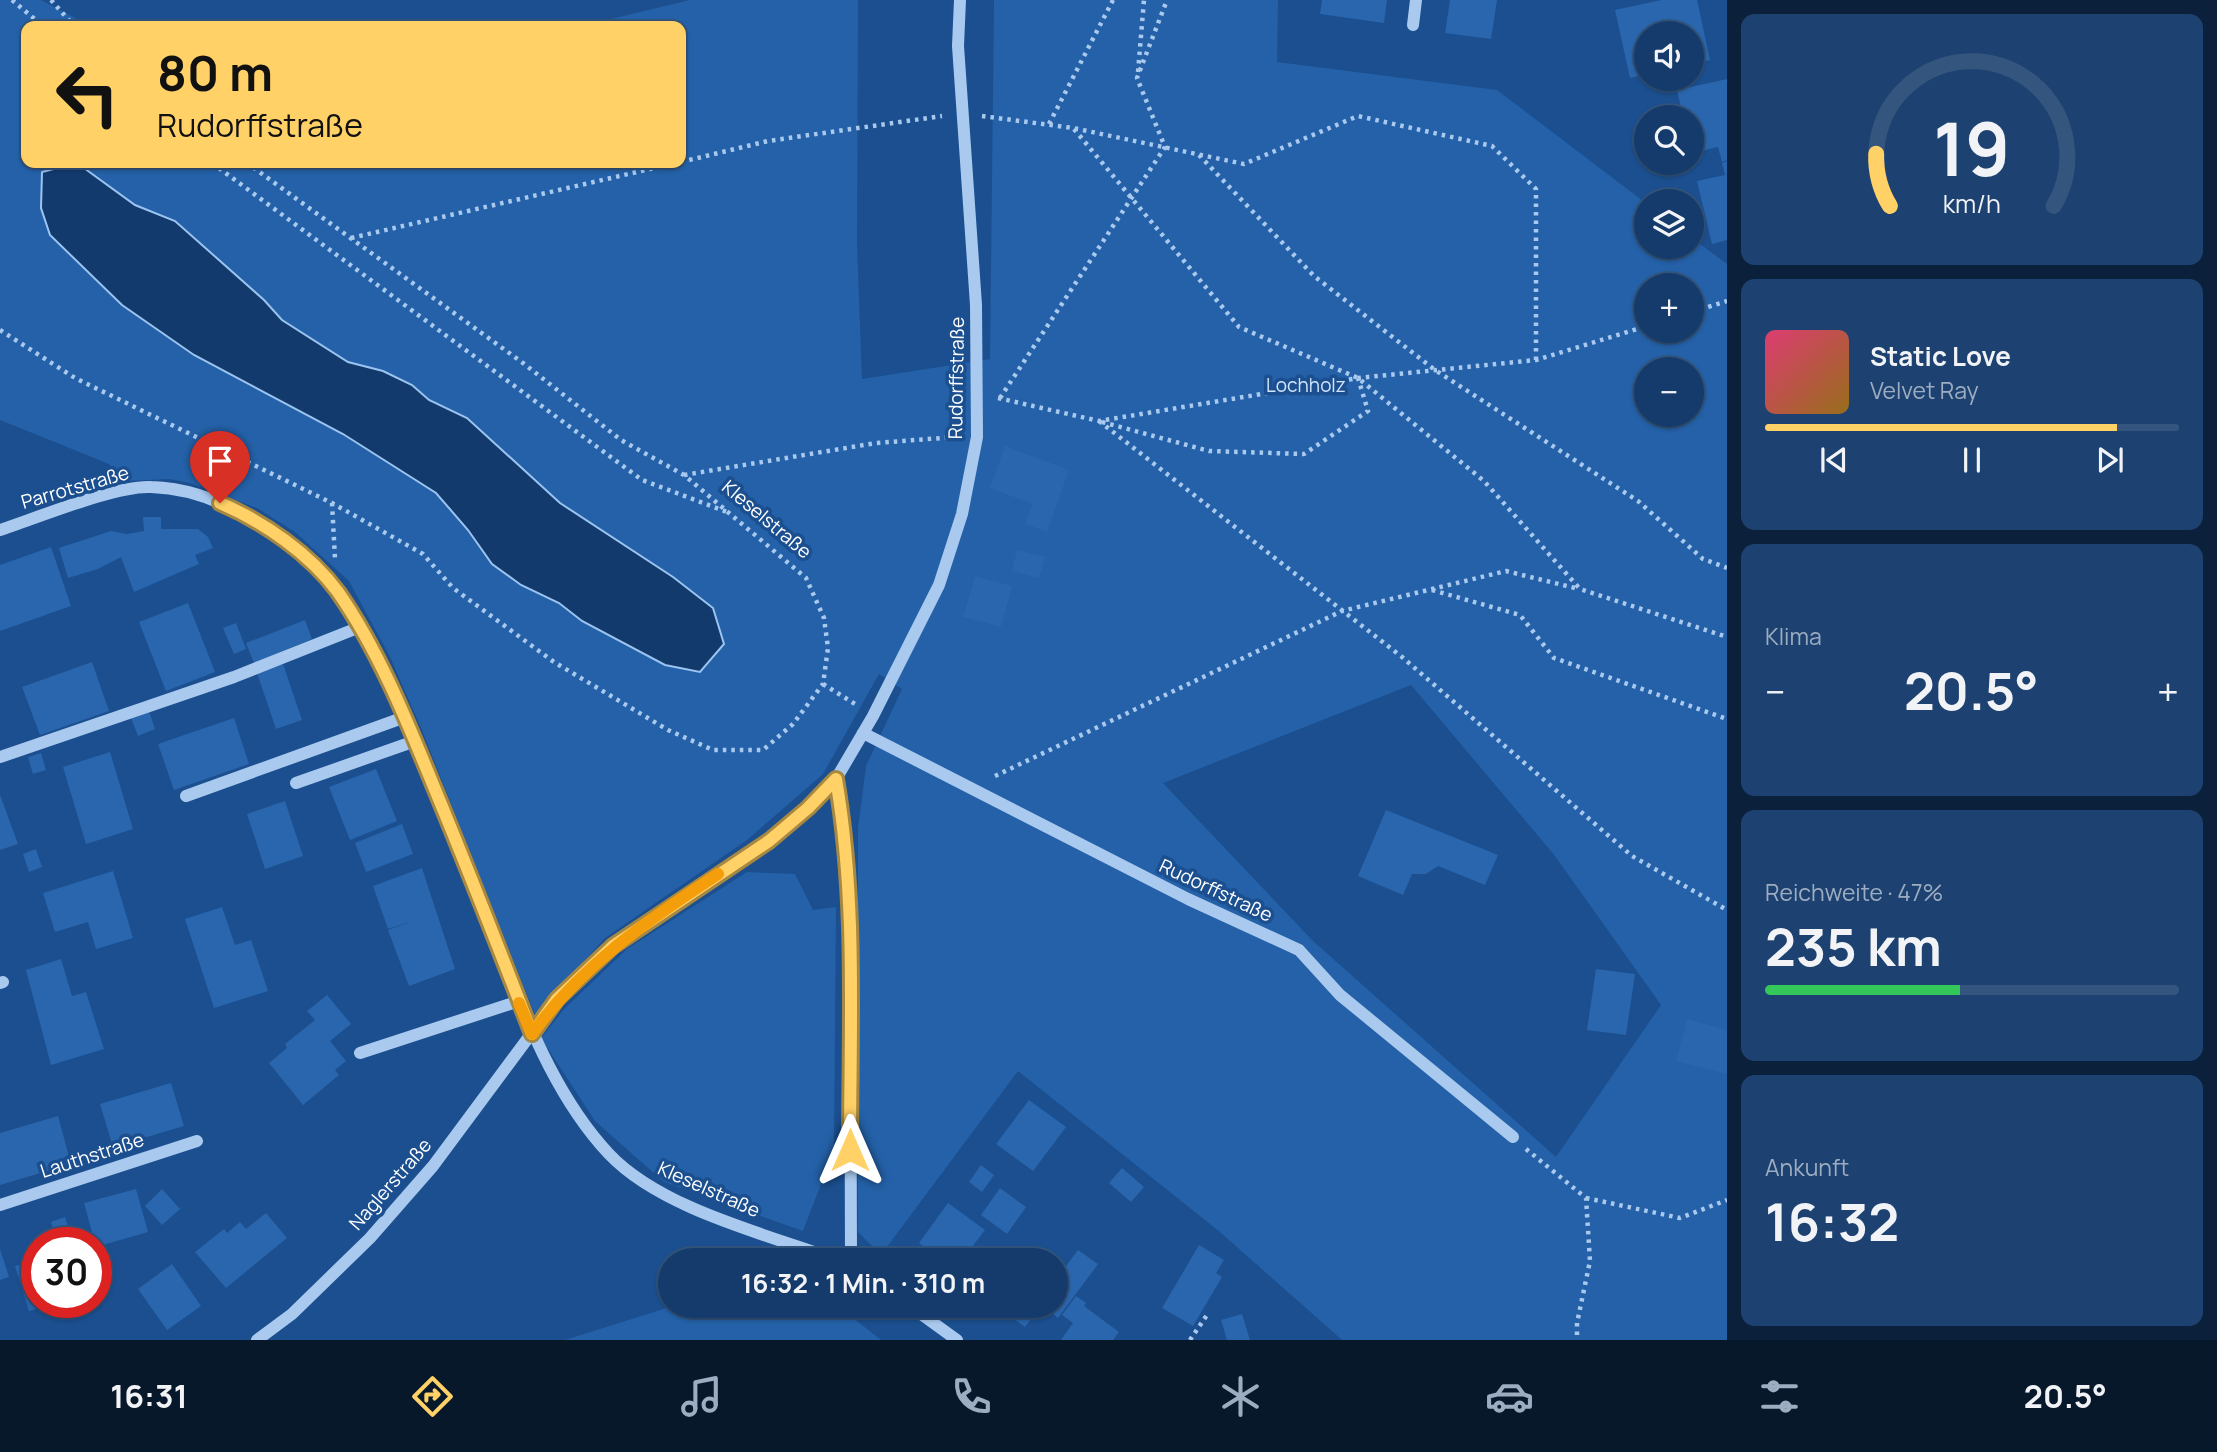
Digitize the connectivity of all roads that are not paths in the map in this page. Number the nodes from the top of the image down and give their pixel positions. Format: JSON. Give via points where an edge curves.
{"nodes":[{"id":1,"x":960,"y":0,"type":"edge"},
{"id":2,"x":1416,"y":0,"type":"edge"},
{"id":3,"x":1413,"y":24,"type":"dead end"},
{"id":4,"x":203,"y":495,"type":"joint"},
{"id":5,"x":0,"y":530,"type":"edge"},
{"id":6,"x":360,"y":627,"type":"junction"},
{"id":7,"x":405,"y":717,"type":"junction"},
{"id":8,"x":863,"y":733,"type":"junction"},
{"id":9,"x":415,"y":741,"type":"junction"},
{"id":10,"x":0,"y":757,"type":"edge"},
{"id":11,"x":836,"y":779,"type":"junction"},
{"id":12,"x":296,"y":783,"type":"dead end"},
{"id":13,"x":186,"y":796,"type":"dead end"},
{"id":14,"x":519,"y":1001,"type":"junction"},
{"id":15,"x":532,"y":1034,"type":"junction"},
{"id":16,"x":360,"y":1052,"type":"dead end"},
{"id":17,"x":1513,"y":1137,"type":"road end"},
{"id":18,"x":197,"y":1141,"type":"dead end"},
{"id":19,"x":0,"y":1205,"type":"edge"},
{"id":20,"x":804,"y":1248,"type":"edge"},
{"id":21,"x":850,"y":1248,"type":"edge"},
{"id":22,"x":927,"y":1318,"type":"edge"},
{"id":23,"x":257,"y":1340,"type":"edge"},
{"id":24,"x":957,"y":1340,"type":"edge"}],
"edges":[{"from":1,"to":8,"type":"street","name":"Rudorffstraße","via":[[962,113],[976,305],[977,437],[962,514],[939,585]]},
{"from":2,"to":3,"type":"street"},
{"from":4,"to":5,"type":"street","name":"Parrotstraße","via":[[149,486],[129,489]]},
{"from":4,"to":6,"type":"street","name":"Kleselstraße","via":[[238,511],[302,555],[337,591]]},
{"from":6,"to":7,"type":"street","name":"Kleselstraße"},
{"from":6,"to":10,"type":"street","via":[[234,677]]},
{"from":7,"to":9,"type":"street","name":"Kleselstraße"},
{"from":7,"to":13,"type":"street"},
{"from":8,"to":11,"type":"street","name":"Rudorffstraße"},
{"from":8,"to":17,"type":"street","name":"Rudorffstraße","via":[[1188,899],[1300,950],[1340,995]]},
{"from":9,"to":12,"type":"street"},
{"from":9,"to":14,"type":"street","name":"Kleselstraße"},
{"from":11,"to":15,"type":"street","name":"Rudorffstraße","via":[[769,841],[613,946],[557,999]]},
{"from":11,"to":21,"type":"street","via":[[850,907]]},
{"from":14,"to":15,"type":"street","name":"Kleselstraße"},
{"from":14,"to":16,"type":"street"},
{"from":15,"to":20,"type":"street","name":"Kleselstraße","via":[[585,1125],[611,1156],[653,1188]]},
{"from":15,"to":23,"type":"street","name":"Naglerstraße","via":[[433,1166],[370,1238],[292,1314]]},
{"from":18,"to":19,"type":"street","name":"Lauthstraße"},
{"from":22,"to":24,"type":"street"}]}
